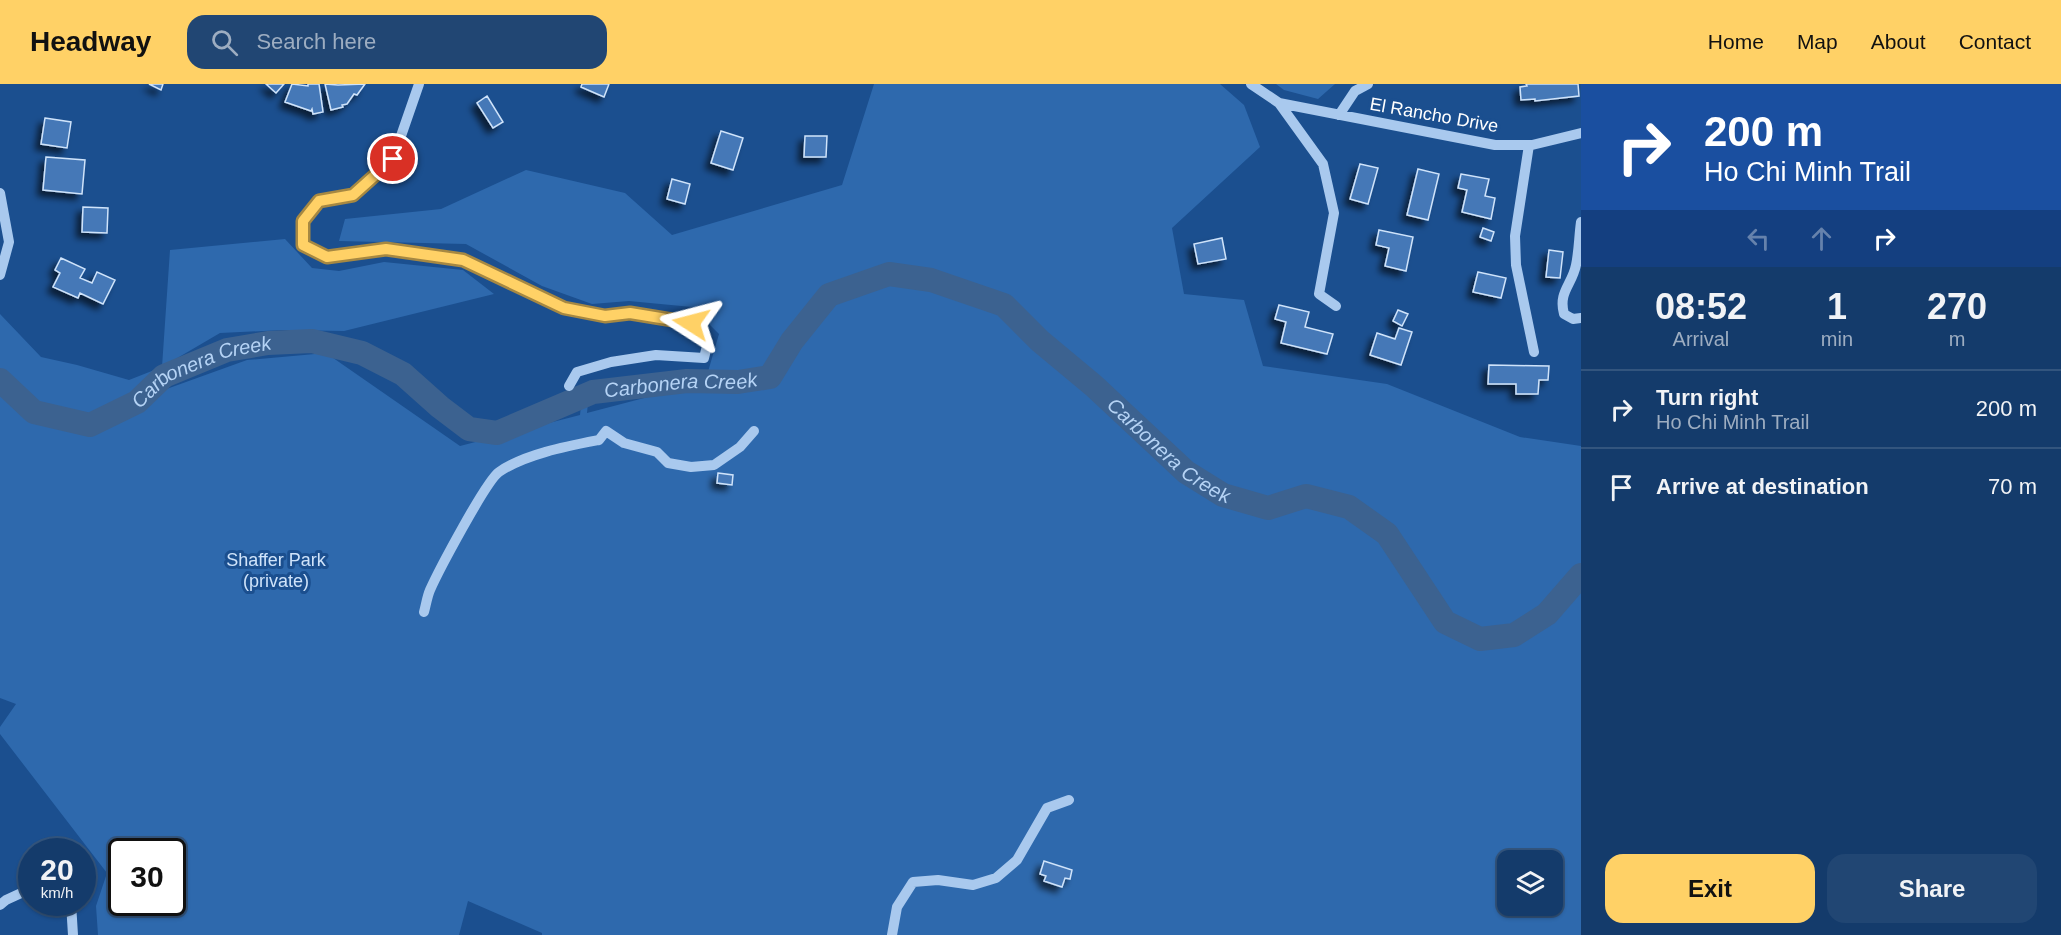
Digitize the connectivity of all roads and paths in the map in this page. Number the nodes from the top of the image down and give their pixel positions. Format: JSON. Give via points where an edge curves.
{"nodes":[{"id":1,"x":419,"y":84,"type":"edge"},
{"id":2,"x":1251,"y":84,"type":"edge"},
{"id":3,"x":1368,"y":84,"type":"edge"},
{"id":4,"x":1279,"y":103,"type":"junction"},
{"id":5,"x":1339,"y":115,"type":"junction"},
{"id":6,"x":1581,"y":133,"type":"edge"},
{"id":7,"x":1528,"y":145,"type":"junction"},
{"id":8,"x":0,"y":193,"type":"edge"},
{"id":9,"x":1581,"y":222,"type":"edge"},
{"id":10,"x":1578,"y":269,"type":"edge"},
{"id":11,"x":0,"y":275,"type":"edge"},
{"id":12,"x":1335,"y":306,"type":"dead end"},
{"id":13,"x":1581,"y":318,"type":"edge"},
{"id":14,"x":1534,"y":352,"type":"dead end"},
{"id":15,"x":569,"y":386,"type":"dead end"},
{"id":16,"x":754,"y":432,"type":"dead end"},
{"id":17,"x":424,"y":612,"type":"dead end"},
{"id":18,"x":1069,"y":800,"type":"dead end"},
{"id":19,"x":18,"y":894,"type":"edge"},
{"id":20,"x":0,"y":905,"type":"edge"},
{"id":21,"x":71,"y":916,"type":"edge"},
{"id":22,"x":73,"y":935,"type":"edge"},
{"id":23,"x":892,"y":935,"type":"edge"}],
"edges":[{"from":1,"to":15,"type":"street","via":[[393,159],[353,195],[319,201],[303,221],[303,245],[327,257],[386,249],[463,260],[564,308],[605,316],[630,313],[691,323],[708,342],[704,358],[656,355],[611,362],[578,372]]},
{"from":2,"to":4,"type":"street","name":"El Rancho Drive"},
{"from":3,"to":5,"type":"street","via":[[1356,91]]},
{"from":4,"to":5,"type":"street","name":"El Rancho Drive"},
{"from":4,"to":12,"type":"street","via":[[1323,164],[1334,213],[1319,294]]},
{"from":5,"to":7,"type":"street","name":"El Rancho Drive","via":[[1495,145]]},
{"from":6,"to":7,"type":"street","name":"El Rancho Drive"},
{"from":7,"to":14,"type":"street","via":[[1515,236],[1516,264]]},
{"from":8,"to":11,"type":"street","via":[[9,242]]},
{"from":9,"to":10,"type":"street"},
{"from":10,"to":13,"type":"street","via":[[1562,303],[1564,314]]},
{"from":16,"to":17,"type":"street","via":[[714,465],[668,463],[657,452],[624,443],[606,431],[599,440],[555,449],[511,465],[497,473],[480,499],[430,591]]},
{"from":18,"to":23,"type":"street","via":[[1047,808],[1017,860],[996,878],[973,885],[938,880],[913,882],[897,907]]},
{"from":19,"to":20,"type":"street"},
{"from":21,"to":22,"type":"street"}]}
